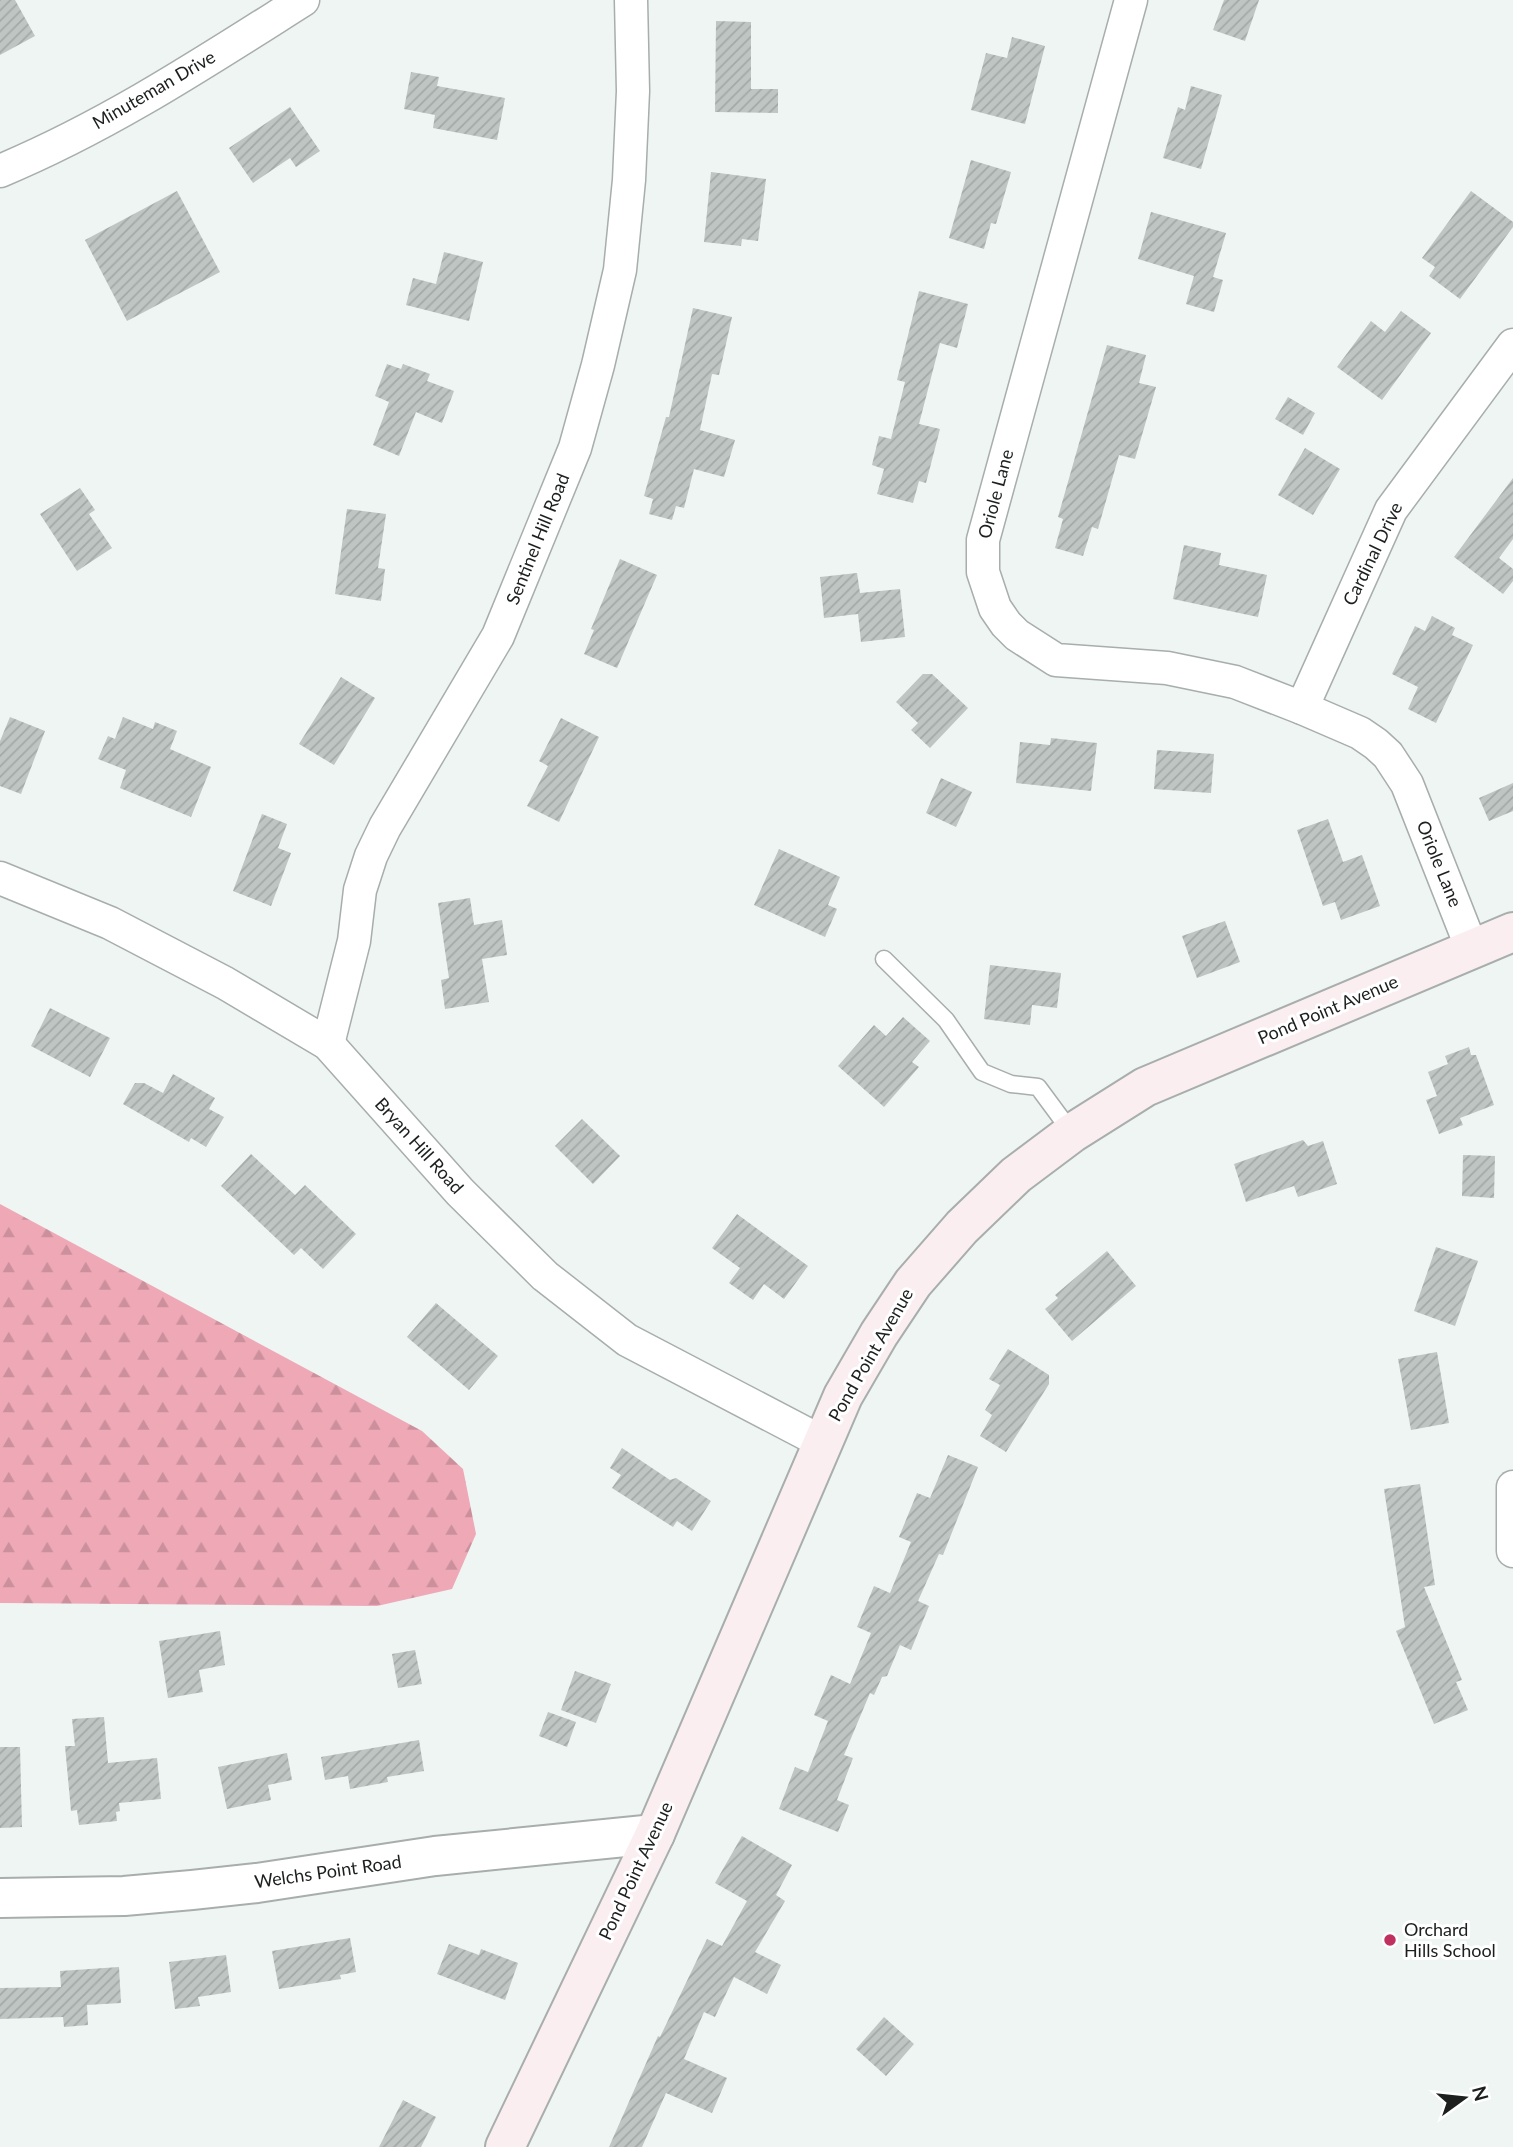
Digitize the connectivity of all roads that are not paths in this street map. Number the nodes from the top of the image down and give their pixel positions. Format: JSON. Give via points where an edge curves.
{"nodes":[{"id":1,"x":303,"y":0,"type":"edge"},
{"id":2,"x":631,"y":0,"type":"edge"},
{"id":3,"x":1131,"y":0,"type":"edge"},
{"id":4,"x":0,"y":171,"type":"edge"},
{"id":5,"x":1513,"y":345,"type":"edge"},
{"id":6,"x":1302,"y":708,"type":"junction"},
{"id":7,"x":0,"y":878,"type":"edge"},
{"id":8,"x":1513,"y":932,"type":"edge"},
{"id":9,"x":1472,"y":949,"type":"junction"},
{"id":10,"x":884,"y":959,"type":"dead end"},
{"id":11,"x":328,"y":1044,"type":"junction"},
{"id":12,"x":1072,"y":1133,"type":"junction"},
{"id":13,"x":822,"y":1442,"type":"junction"},
{"id":14,"x":1513,"y":1487,"type":"edge"},
{"id":15,"x":1513,"y":1551,"type":"edge"},
{"id":16,"x":655,"y":1834,"type":"junction"},
{"id":17,"x":0,"y":1898,"type":"edge"},
{"id":18,"x":506,"y":2147,"type":"edge"}],
"edges":[{"from":1,"to":4,"type":"street","name":"Minuteman Drive","via":[[146,99]]},
{"from":2,"to":11,"type":"street","name":"Sentinel Hill Road","via":[[629,180],[620,270],[575,448],[498,636],[371,856]]},
{"from":3,"to":6,"type":"street","name":"Oriole Lane","via":[[983,540],[985,581],[1006,624],[1056,660],[1167,668],[1235,682]]},
{"from":5,"to":6,"type":"street","name":"Cardinal Drive","via":[[1391,510]]},
{"from":6,"to":9,"type":"street","name":"Oriole Lane","via":[[1360,733],[1399,769]]},
{"from":7,"to":11,"type":"street","name":"Bryan Hill Road","via":[[133,935]]},
{"from":8,"to":9,"type":"main road","name":"Pond Point Avenue"},
{"from":9,"to":12,"type":"main road","name":"Pond Point Avenue","via":[[1145,1087]]},
{"from":10,"to":12,"type":"lane","via":[[946,1020],[982,1072],[1011,1084],[1038,1087]]},
{"from":11,"to":13,"type":"street","name":"Bryan Hill Road","via":[[460,1192],[545,1276],[627,1340]]},
{"from":12,"to":13,"type":"main road","name":"Pond Point Avenue","via":[[1016,1175],[913,1283],[842,1396]]},
{"from":13,"to":16,"type":"main road","name":"Pond Point Avenue"},
{"from":14,"to":15,"type":"street"},
{"from":16,"to":17,"type":"street","name":"Welchs Point Road","via":[[435,1856],[192,1890]]},
{"from":16,"to":18,"type":"main road","name":"Pond Point Avenue"}]}
